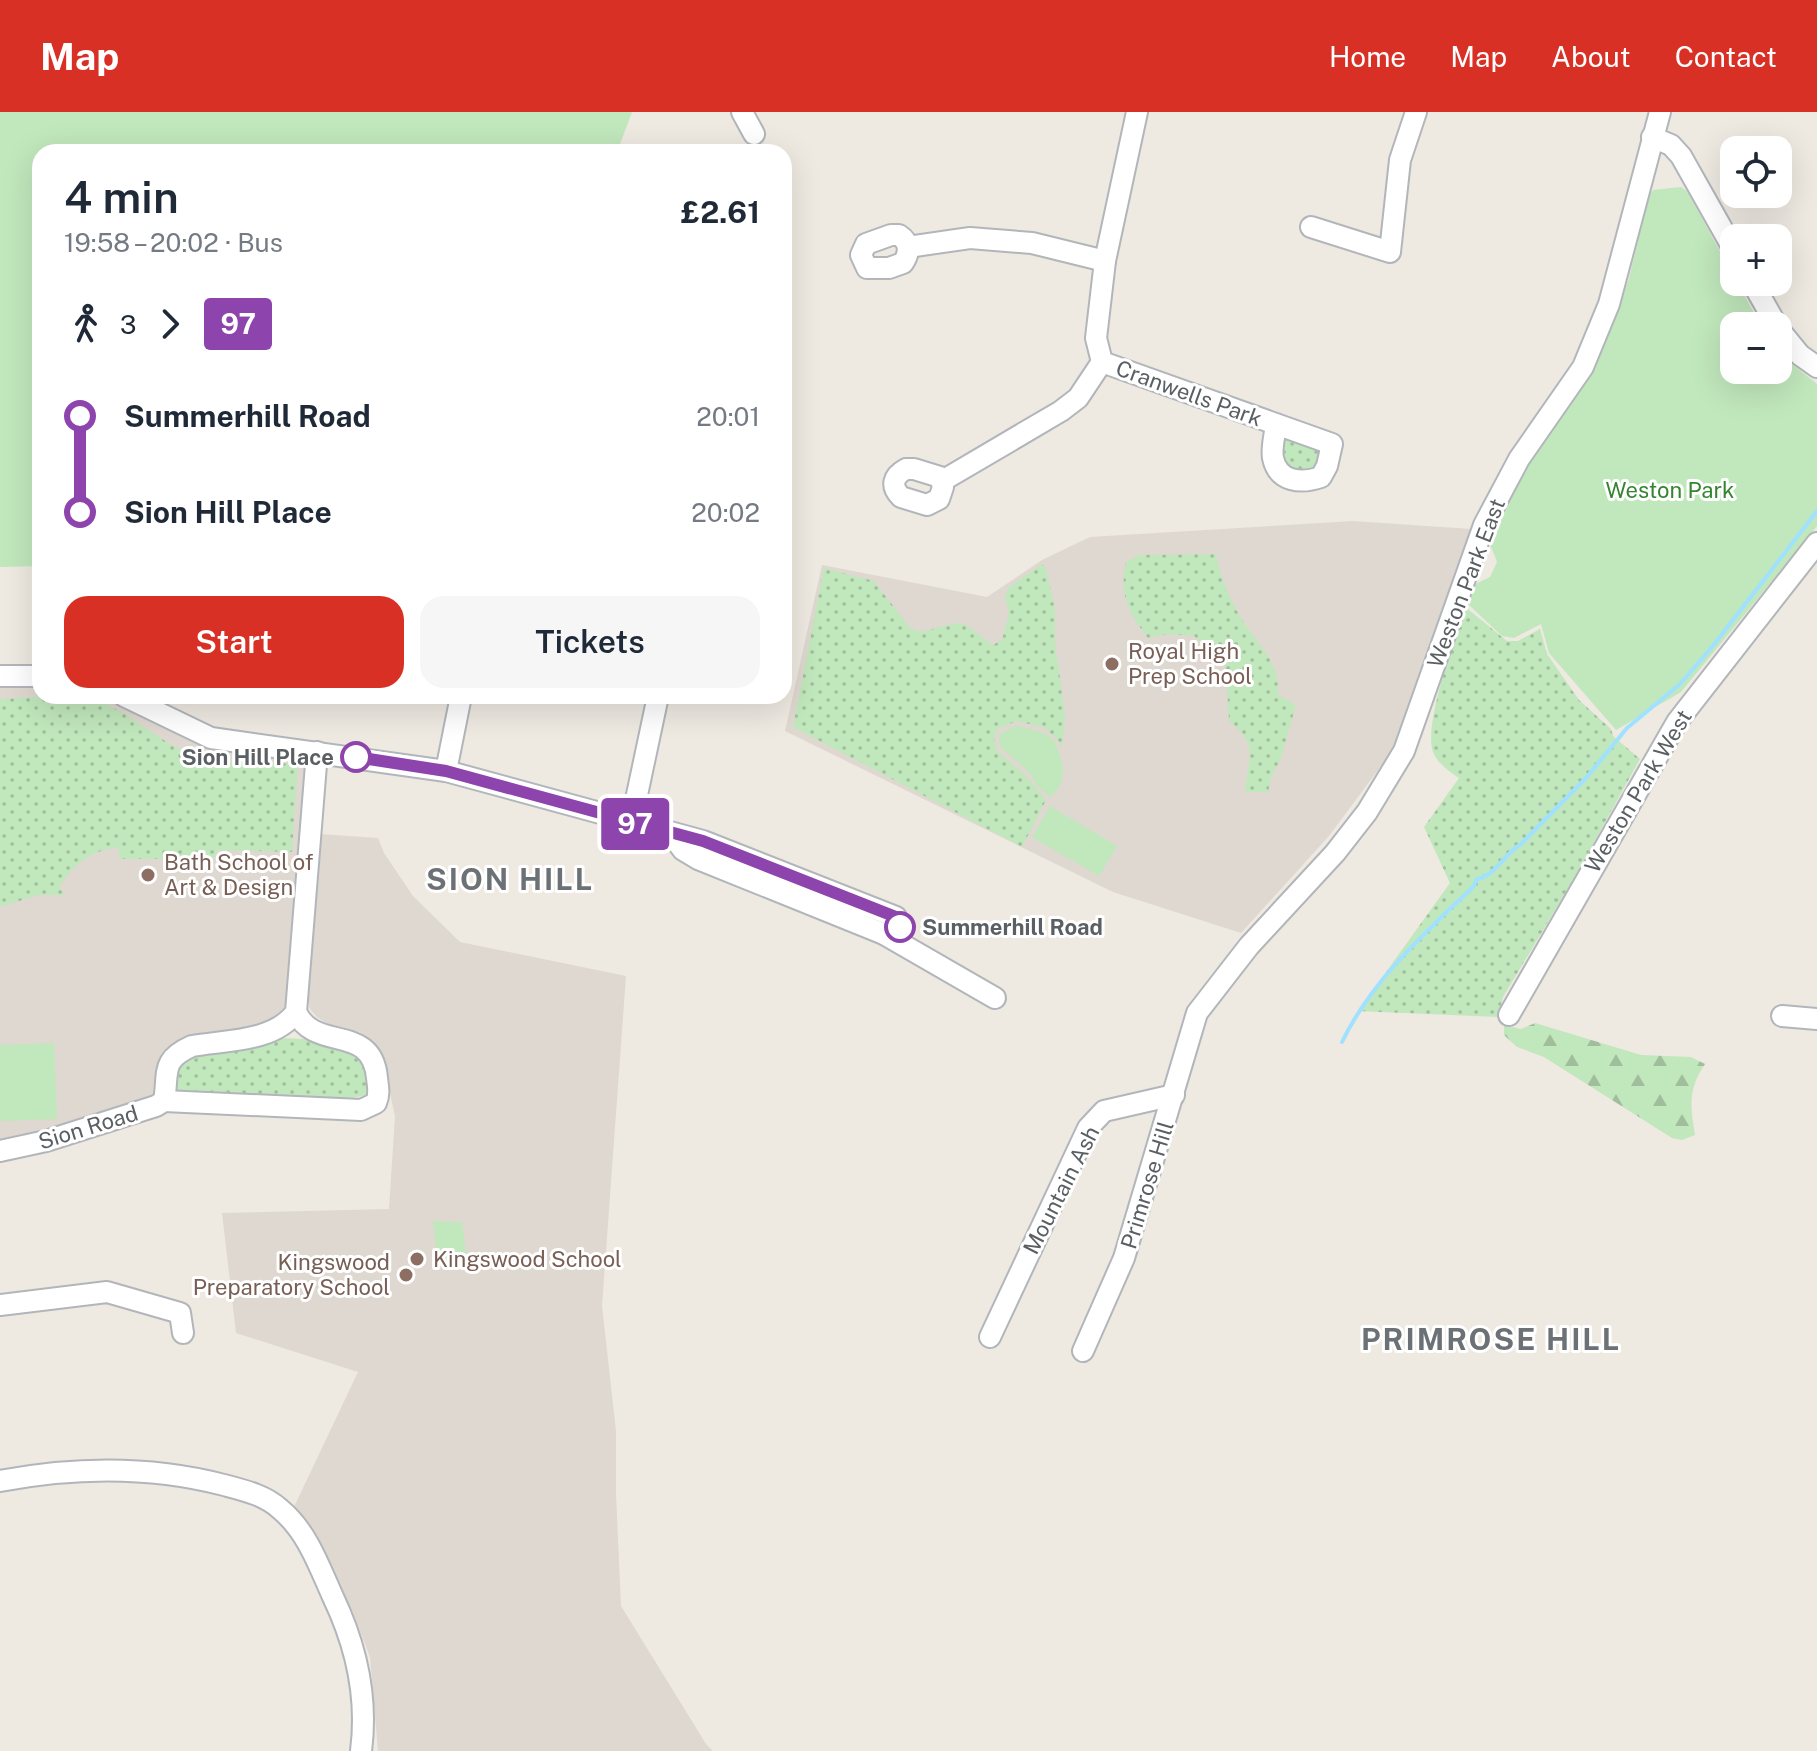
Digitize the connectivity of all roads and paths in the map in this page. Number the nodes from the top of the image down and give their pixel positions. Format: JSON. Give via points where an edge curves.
{"nodes":[{"id":1,"x":742,"y":112,"type":"edge"},
{"id":2,"x":1137,"y":112,"type":"edge"},
{"id":3,"x":1416,"y":112,"type":"edge"},
{"id":4,"x":1660,"y":112,"type":"edge"},
{"id":5,"x":754,"y":134,"type":"dead end"},
{"id":6,"x":1652,"y":137,"type":"junction"},
{"id":7,"x":1720,"y":225,"type":"edge"},
{"id":8,"x":1311,"y":227,"type":"dead end"},
{"id":9,"x":908,"y":247,"type":"dead end"},
{"id":10,"x":1105,"y":261,"type":"junction"},
{"id":11,"x":1792,"y":345,"type":"edge"},
{"id":12,"x":1102,"y":362,"type":"junction"},
{"id":13,"x":1817,"y":367,"type":"edge"},
{"id":14,"x":1276,"y":424,"type":"dead end"},
{"id":15,"x":942,"y":481,"type":"dead end"},
{"id":16,"x":1817,"y":543,"type":"edge"},
{"id":17,"x":0,"y":676,"type":"edge"},
{"id":18,"x":32,"y":676,"type":"edge"},
{"id":19,"x":141,"y":704,"type":"edge"},
{"id":20,"x":459,"y":704,"type":"edge"},
{"id":21,"x":656,"y":704,"type":"edge"},
{"id":22,"x":317,"y":752,"type":"junction"},
{"id":23,"x":446,"y":771,"type":"junction"},
{"id":24,"x":631,"y":823,"type":"junction"},
{"id":25,"x":995,"y":998,"type":"dead end"},
{"id":26,"x":296,"y":1012,"type":"junction"},
{"id":27,"x":1197,"y":1013,"type":"joint"},
{"id":28,"x":1509,"y":1015,"type":"dead end"},
{"id":29,"x":1174,"y":1095,"type":"junction"},
{"id":30,"x":164,"y":1101,"type":"junction"},
{"id":31,"x":0,"y":1151,"type":"edge"},
{"id":32,"x":0,"y":1305,"type":"edge"},
{"id":33,"x":183,"y":1333,"type":"dead end"},
{"id":34,"x":990,"y":1337,"type":"dead end"},
{"id":35,"x":1083,"y":1351,"type":"dead end"},
{"id":36,"x":0,"y":1481,"type":"edge"},
{"id":37,"x":361,"y":1751,"type":"edge"}],
"edges":[{"from":1,"to":5,"type":"street"},
{"from":2,"to":10,"type":"street","name":"Cranwells Park"},
{"from":3,"to":8,"type":"street","via":[[1400,160],[1390,252]]},
{"from":4,"to":6,"type":"street","name":"Weston Park East"},
{"from":6,"to":7,"type":"street","via":[[1681,156]]},
{"from":6,"to":27,"type":"street","name":"Weston Park East","via":[[1609,305],[1583,367],[1519,459],[1484,525],[1404,751],[1335,853],[1249,946]]},
{"from":9,"to":10,"type":"street","via":[[970,238],[1032,243]]},
{"from":10,"to":12,"type":"street","name":"Cranwells Park","via":[[1096,338]]},
{"from":11,"to":13,"type":"street"},
{"from":12,"to":14,"type":"street","name":"Cranwells Park"},
{"from":12,"to":15,"type":"street","name":"Cranwells Park","via":[[1078,398],[1061,411]]},
{"from":16,"to":28,"type":"street","name":"Weston Park West","via":[[1677,722]]},
{"from":17,"to":18,"type":"street"},
{"from":19,"to":22,"type":"street","via":[[211,738]]},
{"from":20,"to":23,"type":"street"},
{"from":21,"to":24,"type":"street"},
{"from":22,"to":23,"type":"street"},
{"from":22,"to":26,"type":"street"},
{"from":23,"to":24,"type":"street"},
{"from":24,"to":25,"type":"street","via":[[703,841],[896,917],[900,927],[884,934]]},
{"from":26,"to":30,"type":"street","name":"Sion Road","via":[[287,1025],[265,1034],[183,1050],[165,1072]]},
{"from":26,"to":30,"type":"street","via":[[312,1031],[360,1045],[371,1055],[376,1103],[361,1110]]},
{"from":27,"to":29,"type":"street","name":"Primrose Hill"},
{"from":29,"to":34,"type":"street","name":"Mountain Ash","via":[[1104,1111],[1088,1128]]},
{"from":29,"to":35,"type":"street","name":"Primrose Hill","via":[[1124,1258]]},
{"from":30,"to":31,"type":"street","name":"Sion Road"},
{"from":32,"to":33,"type":"street","via":[[107,1292],[180,1313]]},
{"from":36,"to":37,"type":"street","via":[[88,1470],[151,1471],[250,1492],[279,1507],[298,1527],[345,1622],[359,1671]]}]}
